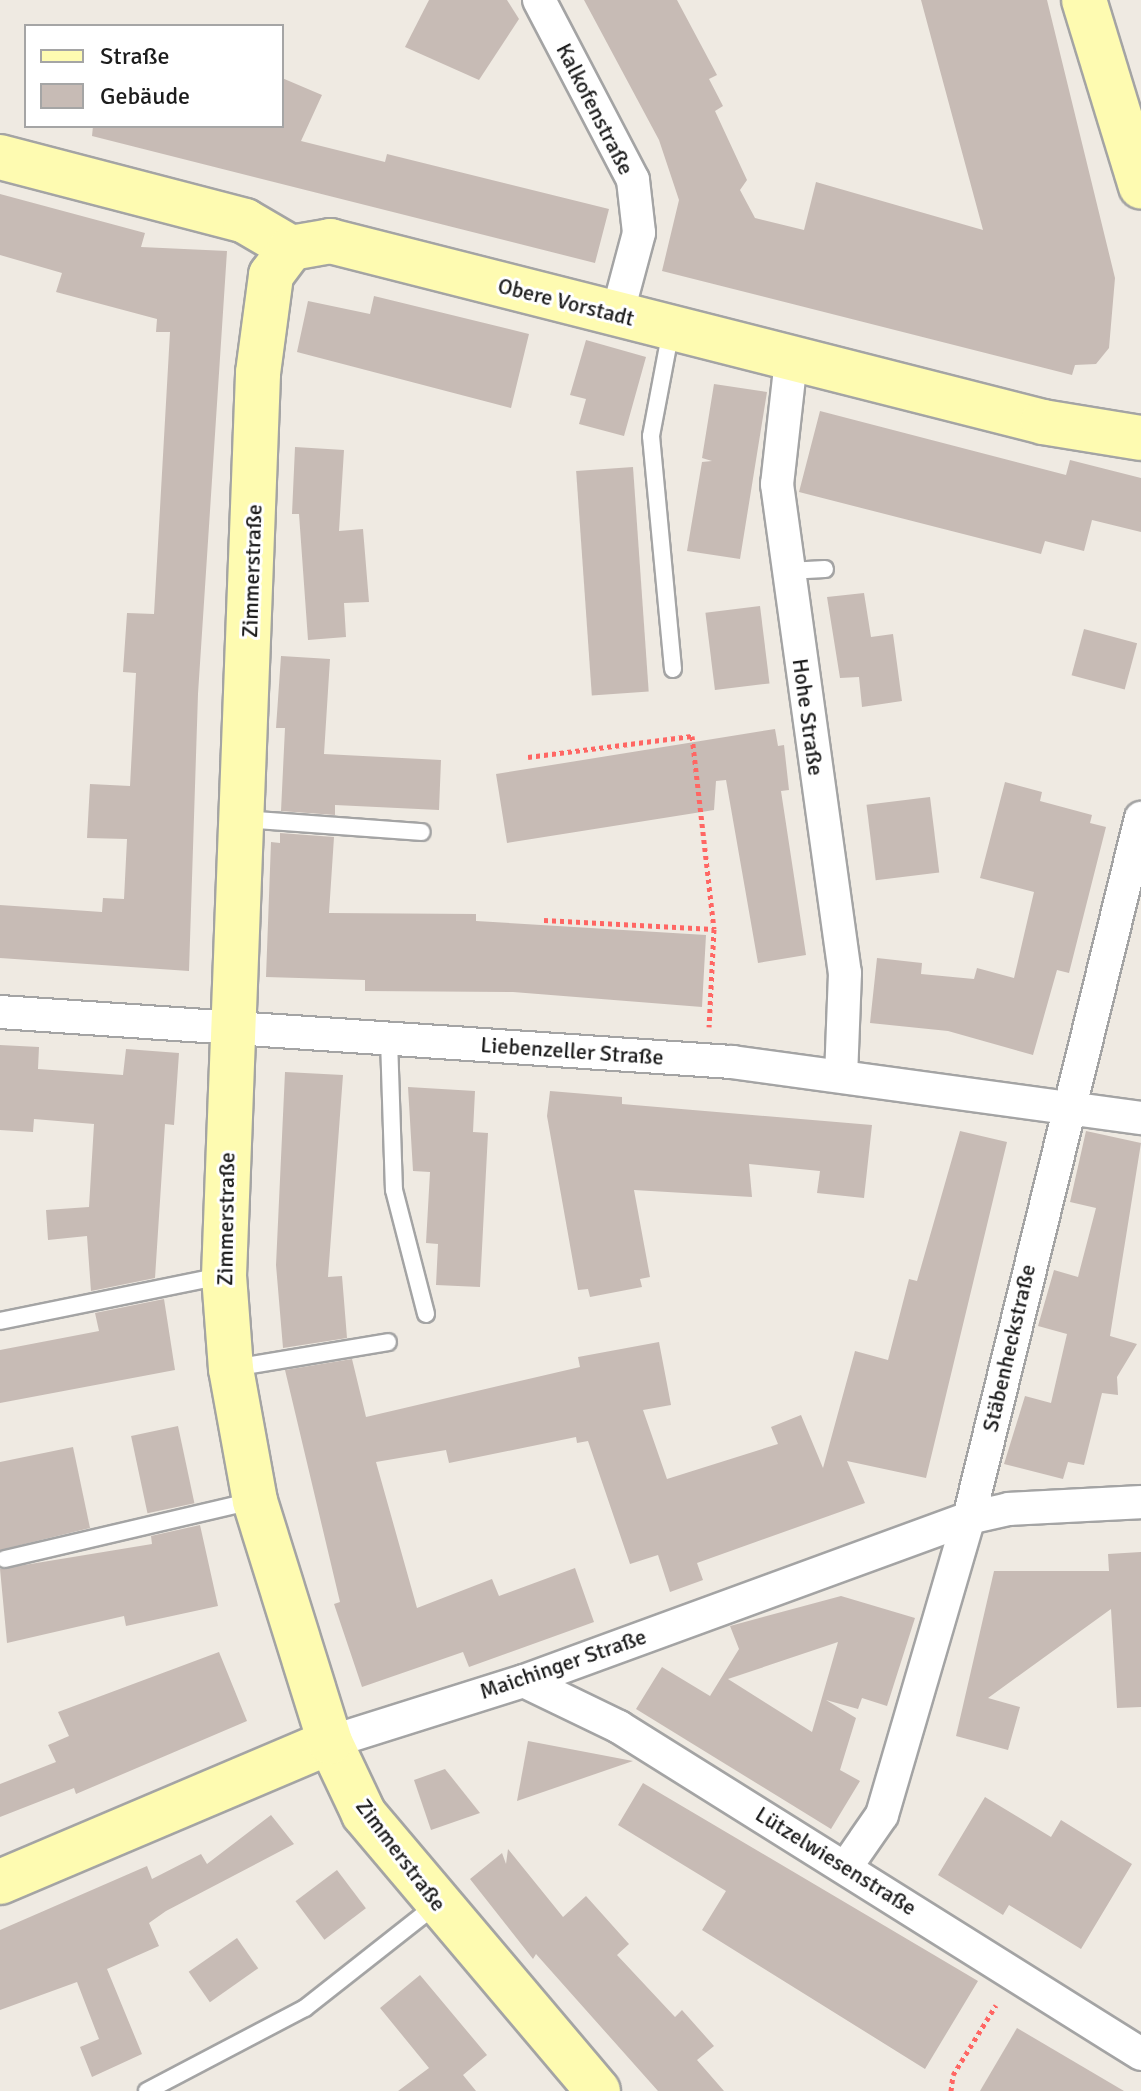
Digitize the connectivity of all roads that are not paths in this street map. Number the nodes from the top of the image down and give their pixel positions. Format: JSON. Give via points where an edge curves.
{"nodes":[{"id":1,"x":539,"y":0,"type":"edge"},
{"id":2,"x":1084,"y":0,"type":"edge"},
{"id":3,"x":0,"y":157,"type":"edge"},
{"id":4,"x":1141,"y":187,"type":"edge"},
{"id":5,"x":291,"y":248,"type":"junction"},
{"id":6,"x":617,"y":315,"type":"junction"},
{"id":7,"x":671,"y":328,"type":"junction"},
{"id":8,"x":791,"y":360,"type":"junction"},
{"id":9,"x":1141,"y":438,"type":"edge"},
{"id":10,"x":825,"y":569,"type":"dead end"},
{"id":11,"x":788,"y":571,"type":"junction"},
{"id":12,"x":673,"y":669,"type":"dead end"},
{"id":13,"x":1141,"y":818,"type":"edge"},
{"id":14,"x":242,"y":819,"type":"junction"},
{"id":15,"x":422,"y":832,"type":"dead end"},
{"id":16,"x":0,"y":1012,"type":"edge"},
{"id":17,"x":230,"y":1028,"type":"junction"},
{"id":18,"x":389,"y":1040,"type":"junction"},
{"id":19,"x":841,"y":1075,"type":"junction"},
{"id":20,"x":1069,"y":1104,"type":"junction"},
{"id":21,"x":1141,"y":1118,"type":"edge"},
{"id":22,"x":224,"y":1276,"type":"junction"},
{"id":23,"x":426,"y":1314,"type":"dead end"},
{"id":24,"x":0,"y":1321,"type":"edge"},
{"id":25,"x":388,"y":1342,"type":"dead end"},
{"id":26,"x":231,"y":1369,"type":"junction"},
{"id":27,"x":255,"y":1501,"type":"junction"},
{"id":28,"x":1141,"y":1502,"type":"edge"},
{"id":29,"x":969,"y":1518,"type":"junction"},
{"id":30,"x":5,"y":1559,"type":"dead end"},
{"id":31,"x":524,"y":1681,"type":"junction"},
{"id":32,"x":330,"y":1742,"type":"junction"},
{"id":33,"x":846,"y":1867,"type":"junction"},
{"id":34,"x":0,"y":1882,"type":"edge"},
{"id":35,"x":437,"y":1904,"type":"junction"},
{"id":36,"x":1141,"y":2054,"type":"edge"},
{"id":37,"x":586,"y":2087,"type":"edge"},
{"id":38,"x":147,"y":2091,"type":"edge"}],
"edges":[{"from":1,"to":6,"type":"street","name":"Kalkofenstraße","via":[[633,180],[639,233]]},
{"from":2,"to":4,"type":"main road"},
{"from":3,"to":5,"type":"main road","via":[[245,221]]},
{"from":5,"to":6,"type":"main road","name":"Obere Vorstadt","via":[[330,241]]},
{"from":5,"to":14,"type":"main road","name":"Zimmerstraße","via":[[271,275],[258,373]]},
{"from":6,"to":7,"type":"main road","name":"Obere Vorstadt"},
{"from":7,"to":8,"type":"main road","name":"Obere Vorstadt"},
{"from":7,"to":12,"type":"lane","via":[[651,436]]},
{"from":8,"to":9,"type":"main road","name":"Obere Vorstadt","via":[[1043,422]]},
{"from":8,"to":11,"type":"street","name":"Hohe Straße","via":[[776,465]]},
{"from":10,"to":11,"type":"lane"},
{"from":11,"to":19,"type":"street","name":"Hohe Straße","via":[[845,973]]},
{"from":13,"to":20,"type":"street","name":"Stäbenheckstraße"},
{"from":14,"to":15,"type":"lane"},
{"from":14,"to":17,"type":"main road","name":"Zimmerstraße"},
{"from":16,"to":17,"type":"street","name":"Liebenzeller Straße"},
{"from":17,"to":18,"type":"street","name":"Liebenzeller Straße"},
{"from":17,"to":22,"type":"main road","name":"Zimmerstraße"},
{"from":18,"to":19,"type":"street","name":"Liebenzeller Straße","via":[[707,1060]]},
{"from":18,"to":23,"type":"lane","via":[[394,1190]]},
{"from":19,"to":20,"type":"street","name":"Liebenzeller Straße"},
{"from":20,"to":21,"type":"street","name":"Liebenzeller Straße"},
{"from":20,"to":29,"type":"street","name":"Stäbenheckstraße"},
{"from":22,"to":24,"type":"lane"},
{"from":22,"to":26,"type":"main road","name":"Zimmerstraße"},
{"from":25,"to":26,"type":"lane"},
{"from":26,"to":27,"type":"main road","name":"Zimmerstraße"},
{"from":27,"to":30,"type":"lane"},
{"from":27,"to":32,"type":"main road","name":"Zimmerstraße"},
{"from":28,"to":29,"type":"street","name":"Maichinger Straße","via":[[1009,1509]]},
{"from":29,"to":31,"type":"street","name":"Maichinger Straße"},
{"from":29,"to":33,"type":"street","name":"Stäbenheckstraße","via":[[882,1815]]},
{"from":31,"to":32,"type":"street","name":"Maichinger Straße"},
{"from":31,"to":33,"type":"street","name":"Lützelwiesenstraße","via":[[619,1727]]},
{"from":32,"to":34,"type":"main road","name":"Maichinger Straße"},
{"from":32,"to":35,"type":"main road","name":"Zimmerstraße","via":[[364,1814]]},
{"from":33,"to":36,"type":"street","name":"Lützelwiesenstraße"},
{"from":35,"to":37,"type":"main road","name":"Zimmerstraße"},
{"from":35,"to":38,"type":"lane","via":[[305,2008]]}]}
